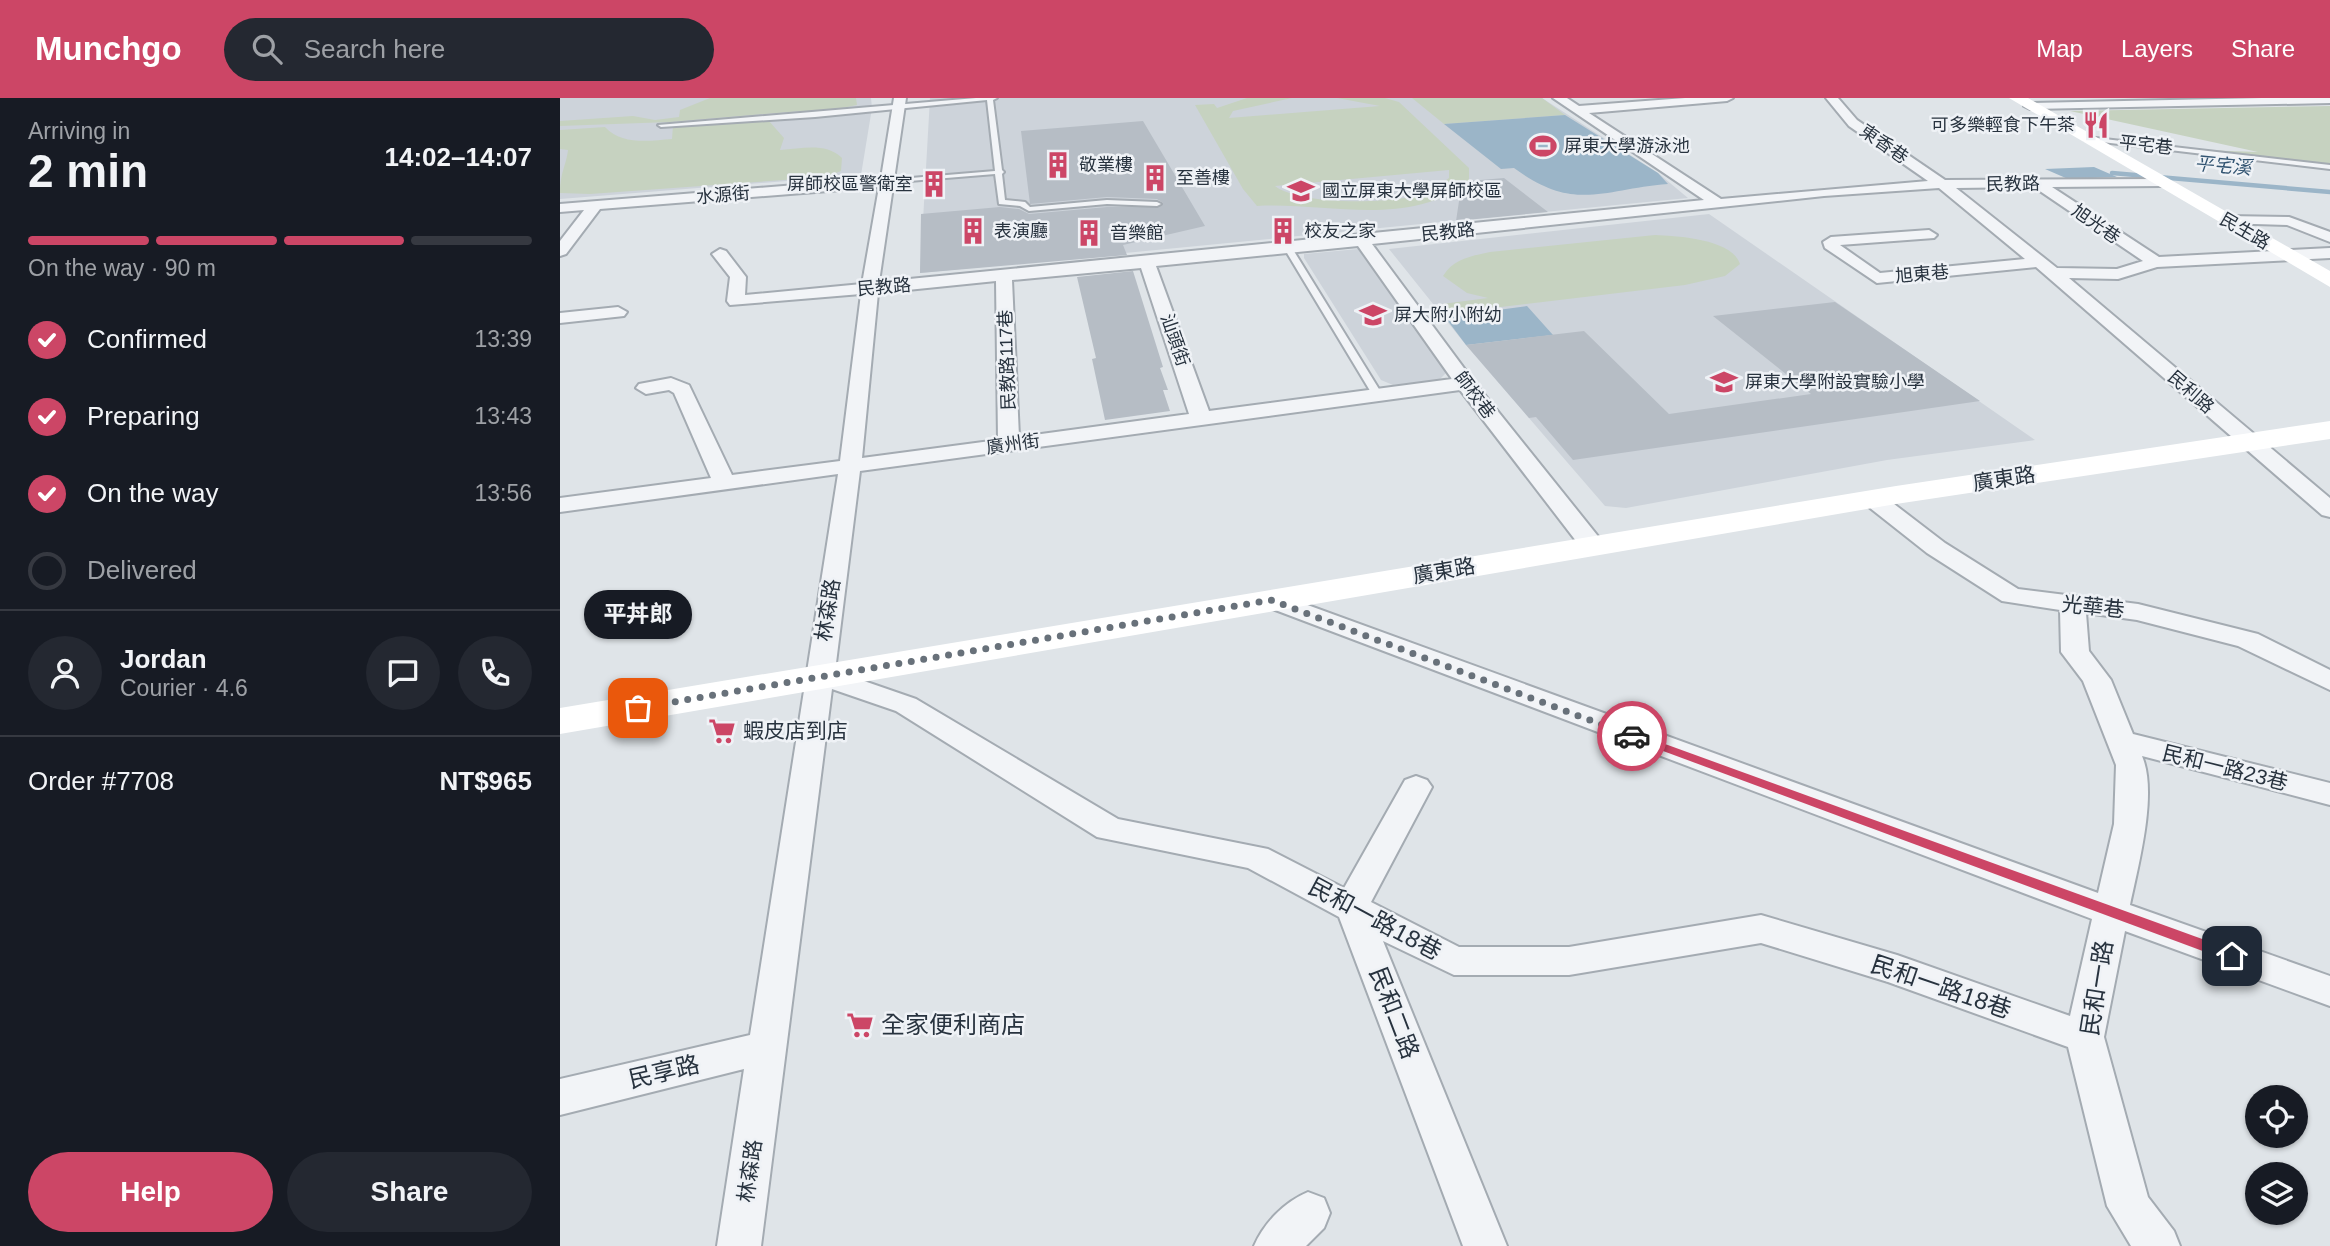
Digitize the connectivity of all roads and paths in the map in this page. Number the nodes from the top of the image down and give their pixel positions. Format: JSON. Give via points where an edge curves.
{"nodes":[{"id":1,"x":992,"y":98,"type":"edge"},
{"id":2,"x":1559,"y":98,"type":"edge"},
{"id":3,"x":1693,"y":98,"type":"edge"},
{"id":4,"x":1727,"y":98,"type":"edge"},
{"id":5,"x":1832,"y":98,"type":"edge"},
{"id":6,"x":2330,"y":100,"type":"edge"},
{"id":7,"x":900,"y":101,"type":"edge"},
{"id":8,"x":2023,"y":102,"type":"edge"},
{"id":9,"x":1578,"y":110,"type":"junction"},
{"id":10,"x":661,"y":125,"type":"dead end"},
{"id":11,"x":2087,"y":139,"type":"junction"},
{"id":12,"x":2330,"y":167,"type":"edge"},
{"id":13,"x":1001,"y":172,"type":"junction"},
{"id":14,"x":887,"y":182,"type":"junction"},
{"id":15,"x":2161,"y":182,"type":"junction"},
{"id":16,"x":1942,"y":184,"type":"junction"},
{"id":17,"x":2038,"y":184,"type":"junction"},
{"id":18,"x":1718,"y":203,"type":"junction"},
{"id":19,"x":1157,"y":204,"type":"dead end"},
{"id":20,"x":596,"y":205,"type":"junction"},
{"id":21,"x":560,"y":208,"type":"edge"},
{"id":22,"x":2227,"y":220,"type":"junction"},
{"id":23,"x":1929,"y":236,"type":"dead end"},
{"id":24,"x":2330,"y":237,"type":"edge"},
{"id":25,"x":1362,"y":241,"type":"junction"},
{"id":26,"x":1289,"y":248,"type":"junction"},
{"id":27,"x":560,"y":251,"type":"edge"},
{"id":28,"x":2330,"y":253,"type":"edge"},
{"id":29,"x":720,"y":254,"type":"dead end"},
{"id":30,"x":2290,"y":257,"type":"junction"},
{"id":31,"x":1147,"y":262,"type":"junction"},
{"id":32,"x":2156,"y":262,"type":"junction"},
{"id":33,"x":2046,"y":268,"type":"junction"},
{"id":34,"x":1004,"y":276,"type":"junction"},
{"id":35,"x":2330,"y":280,"type":"edge"},
{"id":36,"x":870,"y":289,"type":"junction"},
{"id":37,"x":618,"y":312,"type":"dead end"},
{"id":38,"x":560,"y":318,"type":"edge"},
{"id":39,"x":1465,"y":383,"type":"junction"},
{"id":40,"x":646,"y":388,"type":"dead end"},
{"id":41,"x":1377,"y":394,"type":"junction"},
{"id":42,"x":1201,"y":418,"type":"junction"},
{"id":43,"x":2330,"y":430,"type":"edge"},
{"id":44,"x":2249,"y":442,"type":"junction"},
{"id":45,"x":1009,"y":444,"type":"junction"},
{"id":46,"x":850,"y":466,"type":"junction"},
{"id":47,"x":725,"y":483,"type":"junction"},
{"id":48,"x":1873,"y":499,"type":"junction"},
{"id":49,"x":560,"y":505,"type":"edge"},
{"id":50,"x":2330,"y":510,"type":"edge"},
{"id":51,"x":1592,"y":545,"type":"junction"},
{"id":52,"x":1271,"y":600,"type":"junction"},
{"id":53,"x":2073,"y":606,"type":"junction"},
{"id":54,"x":818,"y":675,"type":"junction"},
{"id":55,"x":2330,"y":681,"type":"edge"},
{"id":56,"x":560,"y":721,"type":"edge"},
{"id":57,"x":2120,"y":740,"type":"junction"},
{"id":58,"x":1416,"y":787,"type":"dead end"},
{"id":59,"x":2330,"y":794,"type":"edge"},
{"id":60,"x":1352,"y":906,"type":"junction"},
{"id":61,"x":2110,"y":912,"type":"junction"},
{"id":62,"x":2330,"y":991,"type":"edge"},
{"id":63,"x":2085,"y":1037,"type":"junction"},
{"id":64,"x":768,"y":1047,"type":"junction"},
{"id":65,"x":560,"y":1097,"type":"edge"},
{"id":66,"x":1308,"y":1213,"type":"dead end"},
{"id":67,"x":739,"y":1246,"type":"edge"},
{"id":68,"x":1276,"y":1246,"type":"edge"},
{"id":69,"x":1485,"y":1246,"type":"edge"},
{"id":70,"x":2158,"y":1246,"type":"edge"}],
"edges":[{"from":1,"to":7,"type":"lane"},
{"from":1,"to":13,"type":"lane"},
{"from":2,"to":9,"type":"street"},
{"from":3,"to":4,"type":"street"},
{"from":3,"to":9,"type":"street"},
{"from":5,"to":16,"type":"street","name":"東香巷","via":[[1853,123]]},
{"from":6,"to":8,"type":"street"},
{"from":7,"to":10,"type":"lane","via":[[815,115]]},
{"from":7,"to":14,"type":"street","name":"林森路"},
{"from":8,"to":11,"type":"street"},
{"from":9,"to":18,"type":"street"},
{"from":11,"to":12,"type":"lane","name":"平宅巷"},
{"from":11,"to":15,"type":"street","name":"民生路"},
{"from":13,"to":14,"type":"lane"},
{"from":13,"to":19,"type":"lane","via":[[1002,202],[1029,209],[1107,202]]},
{"from":14,"to":20,"type":"street","name":"水源街"},
{"from":14,"to":36,"type":"street","name":"林森路"},
{"from":15,"to":17,"type":"street","name":"民教路"},
{"from":15,"to":22,"type":"street","name":"民生路"},
{"from":16,"to":17,"type":"street","name":"民教路"},
{"from":16,"to":18,"type":"street","name":"民教路"},
{"from":16,"to":33,"type":"street"},
{"from":17,"to":32,"type":"street","name":"旭光巷"},
{"from":18,"to":25,"type":"street","name":"民教路"},
{"from":20,"to":21,"type":"street","name":"水源街"},
{"from":20,"to":27,"type":"street"},
{"from":22,"to":24,"type":"street","via":[[2289,221]]},
{"from":22,"to":30,"type":"street","name":"民生路"},
{"from":23,"to":33,"type":"street","name":"旭東巷","via":[[1831,242],[1877,278]]},
{"from":25,"to":26,"type":"street","name":"民教路"},
{"from":25,"to":39,"type":"street","name":"師校巷"},
{"from":26,"to":31,"type":"street","name":"民教路"},
{"from":26,"to":41,"type":"lane"},
{"from":28,"to":30,"type":"street","name":"旭東巷"},
{"from":29,"to":36,"type":"street","name":"民教路","via":[[738,277],[736,301]]},
{"from":30,"to":32,"type":"street","name":"旭東巷"},
{"from":30,"to":35,"type":"street","name":"民生路"},
{"from":31,"to":34,"type":"street","name":"民教路"},
{"from":31,"to":42,"type":"street","name":"汕頭街"},
{"from":32,"to":33,"type":"street","name":"旭東巷","via":[[2118,274]]},
{"from":33,"to":44,"type":"street","name":"民利路"},
{"from":34,"to":36,"type":"street","name":"民教路"},
{"from":34,"to":45,"type":"street","name":"民教路117巷"},
{"from":36,"to":46,"type":"street","name":"林森路"},
{"from":37,"to":38,"type":"street"},
{"from":39,"to":41,"type":"street","name":"廣州街"},
{"from":39,"to":51,"type":"street","name":"師校巷"},
{"from":40,"to":47,"type":"street","via":[[671,384],[682,389]]},
{"from":41,"to":42,"type":"street","name":"廣州街"},
{"from":42,"to":45,"type":"street","name":"廣州街"},
{"from":43,"to":44,"type":"street","name":"廣東路"},
{"from":44,"to":48,"type":"street","name":"廣東路"},
{"from":44,"to":50,"type":"street","name":"民利路"},
{"from":45,"to":46,"type":"street","name":"廣州街"},
{"from":46,"to":47,"type":"street","name":"廣州街"},
{"from":46,"to":54,"type":"street","name":"林森路"},
{"from":47,"to":49,"type":"street","name":"廣州街"},
{"from":48,"to":51,"type":"street","name":"廣東路"},
{"from":48,"to":53,"type":"street","name":"光華巷","via":[[1936,548],[2011,596]]},
{"from":51,"to":52,"type":"street","name":"廣東路"},
{"from":52,"to":54,"type":"street","name":"廣東路"},
{"from":52,"to":61,"type":"street"},
{"from":53,"to":55,"type":"street","name":"光華巷","via":[[2138,612],[2248,640]]},
{"from":53,"to":57,"type":"street","name":"民和一路","via":[[2075,652],[2097,680]]},
{"from":54,"to":56,"type":"street","name":"廣東路"},
{"from":54,"to":60,"type":"street","name":"民和一路18巷","via":[[906,705],[1109,829],[1256,858]]},
{"from":54,"to":64,"type":"street","name":"林森路"},
{"from":57,"to":59,"type":"street","name":"民和一路23巷"},
{"from":57,"to":61,"type":"street","name":"民和一路","via":[[2131,765],[2130,824]]},
{"from":58,"to":60,"type":"street"},
{"from":60,"to":63,"type":"street","name":"民和一路18巷","via":[[1454,961],[1569,961],[1761,929],[1897,970]]},
{"from":60,"to":69,"type":"street","name":"民和二路"},
{"from":61,"to":62,"type":"street"},
{"from":61,"to":63,"type":"street","name":"民和一路"},
{"from":63,"to":70,"type":"street","name":"民和一路","via":[[2129,1206]]},
{"from":64,"to":65,"type":"street","name":"民享路"},
{"from":64,"to":67,"type":"street","name":"林森路"},
{"from":66,"to":68,"type":"street"}]}
